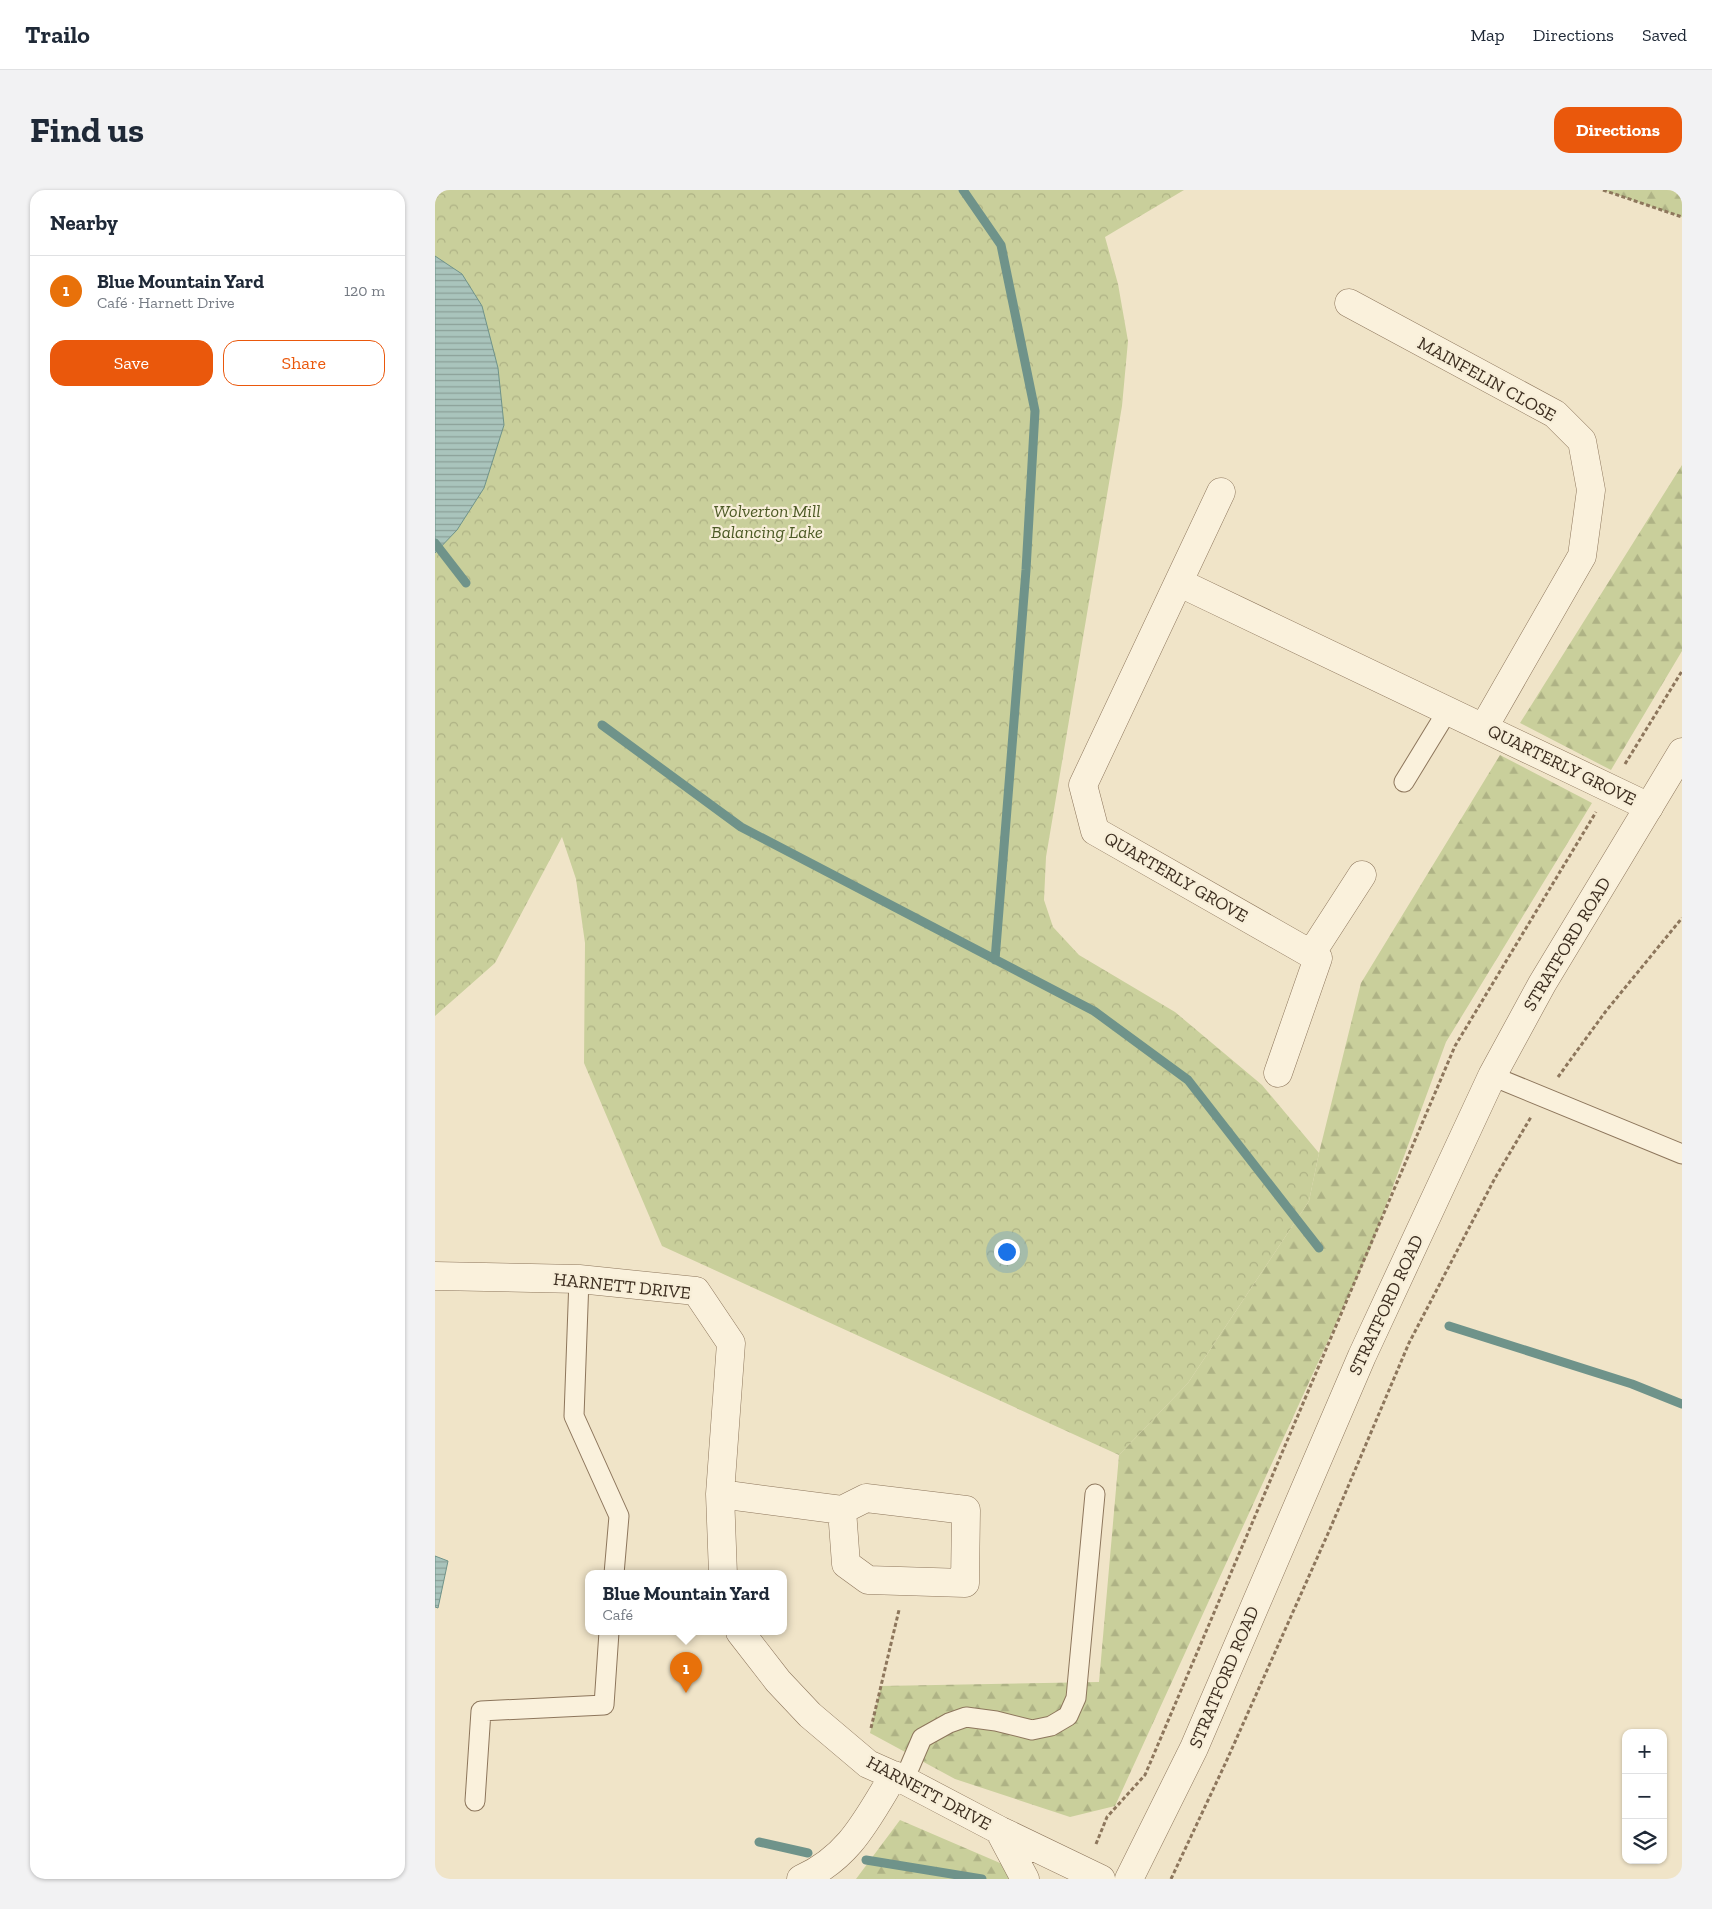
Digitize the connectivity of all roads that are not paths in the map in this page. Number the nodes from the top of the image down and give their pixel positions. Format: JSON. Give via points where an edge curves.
{"nodes":[{"id":1,"x":1349,"y":303,"type":"dead end"},
{"id":2,"x":1221,"y":492,"type":"dead end"},
{"id":3,"x":1180,"y":583,"type":"junction"},
{"id":4,"x":1448,"y":710,"type":"junction"},
{"id":5,"x":1483,"y":727,"type":"junction"},
{"id":6,"x":1682,"y":752,"type":"edge"},
{"id":7,"x":1404,"y":782,"type":"dead end"},
{"id":8,"x":1649,"y":807,"type":"junction"},
{"id":9,"x":1362,"y":875,"type":"dead end"},
{"id":10,"x":1311,"y":954,"type":"junction"},
{"id":11,"x":1278,"y":1073,"type":"dead end"},
{"id":12,"x":1492,"y":1076,"type":"junction"},
{"id":13,"x":1682,"y":1154,"type":"edge"},
{"id":14,"x":435,"y":1276,"type":"edge"},
{"id":15,"x":579,"y":1279,"type":"junction"},
{"id":16,"x":720,"y":1494,"type":"junction"},
{"id":17,"x":1095,"y":1494,"type":"dead end"},
{"id":18,"x":842,"y":1510,"type":"junction"},
{"id":19,"x":614,"y":1570,"type":"edge"},
{"id":20,"x":723,"y":1570,"type":"edge"},
{"id":21,"x":609,"y":1635,"type":"edge"},
{"id":22,"x":742,"y":1635,"type":"edge"},
{"id":23,"x":899,"y":1778,"type":"junction"},
{"id":24,"x":475,"y":1801,"type":"dead end"},
{"id":25,"x":999,"y":1830,"type":"junction"},
{"id":26,"x":801,"y":1879,"type":"edge"},
{"id":27,"x":1025,"y":1879,"type":"edge"},
{"id":28,"x":1101,"y":1879,"type":"edge"},
{"id":29,"x":1129,"y":1879,"type":"edge"}],
"edges":[{"from":1,"to":5,"type":"street","name":"MAINFELIN CLOSE","via":[[1555,414],[1582,441],[1591,490],[1582,556]]},
{"from":2,"to":3,"type":"street","name":"QUARTERLY GROVE"},
{"from":3,"to":4,"type":"street","name":"QUARTERLY GROVE"},
{"from":3,"to":10,"type":"street","name":"QUARTERLY GROVE","via":[[1083,785],[1095,831]]},
{"from":4,"to":5,"type":"street","name":"QUARTERLY GROVE"},
{"from":4,"to":7,"type":"lane"},
{"from":5,"to":8,"type":"street","name":"QUARTERLY GROVE"},
{"from":6,"to":8,"type":"street","name":"STRATFORD ROAD"},
{"from":8,"to":12,"type":"street","name":"STRATFORD ROAD","via":[[1542,984]]},
{"from":9,"to":10,"type":"street"},
{"from":10,"to":11,"type":"street","via":[[1318,958]]},
{"from":12,"to":13,"type":"lane"},
{"from":12,"to":29,"type":"street","name":"STRATFORD ROAD","via":[[1361,1356],[1194,1748]]},
{"from":14,"to":15,"type":"street","name":"HARNETT DRIVE"},
{"from":15,"to":16,"type":"street","name":"HARNETT DRIVE","via":[[696,1291],[731,1343]]},
{"from":15,"to":19,"type":"lane","via":[[574,1416],[619,1516]]},
{"from":16,"to":18,"type":"street"},
{"from":16,"to":20,"type":"street","name":"HARNETT DRIVE"},
{"from":17,"to":23,"type":"lane","via":[[1076,1698],[1068,1716],[1051,1726],[1032,1730],[966,1716],[921,1738]]},
{"from":18,"to":18,"type":"street","via":[[846,1564],[868,1580],[965,1583],[965,1510],[866,1498]]},
{"from":21,"to":24,"type":"lane","via":[[604,1705],[481,1711]]},
{"from":22,"to":23,"type":"street","name":"HARNETT DRIVE","via":[[778,1682],[810,1715],[868,1764]]},
{"from":23,"to":25,"type":"street","name":"HARNETT DRIVE"},
{"from":23,"to":26,"type":"street","via":[[852,1842],[820,1870]]},
{"from":25,"to":27,"type":"street"},
{"from":25,"to":28,"type":"street","name":"HARNETT DRIVE"}]}
